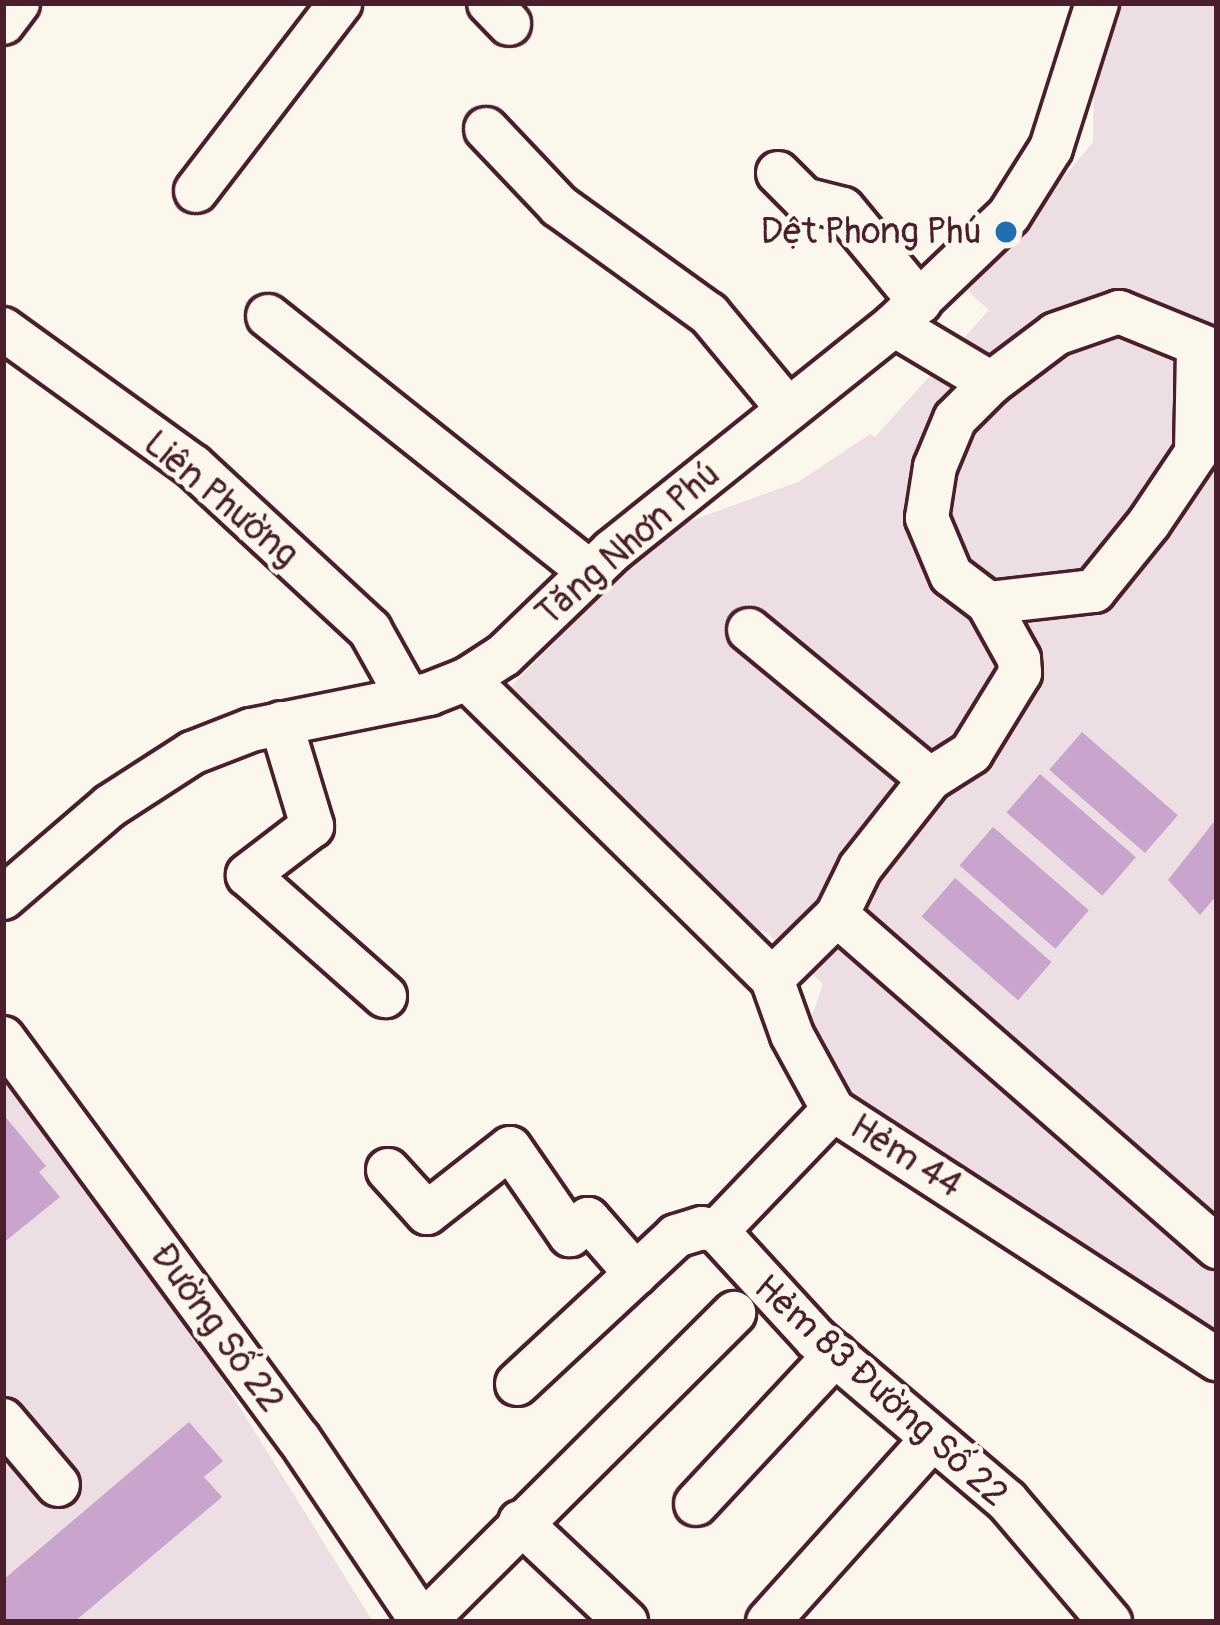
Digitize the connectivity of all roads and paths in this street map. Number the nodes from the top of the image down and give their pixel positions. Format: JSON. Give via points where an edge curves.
{"nodes":[{"id":1,"x":18,"y":3,"type":"edge"},
{"id":2,"x":340,"y":3,"type":"edge"},
{"id":3,"x":1097,"y":3,"type":"edge"},
{"id":4,"x":3,"y":23,"type":"edge"},
{"id":5,"x":486,"y":129,"type":"dead end"},
{"id":6,"x":778,"y":173,"type":"dead end"},
{"id":7,"x":196,"y":191,"type":"dead end"},
{"id":8,"x":907,"y":314,"type":"junction"},
{"id":9,"x":268,"y":316,"type":"dead end"},
{"id":10,"x":3,"y":329,"type":"edge"},
{"id":11,"x":1208,"y":350,"type":"edge"},
{"id":12,"x":991,"y":383,"type":"junction"},
{"id":13,"x":788,"y":409,"type":"junction"},
{"id":14,"x":590,"y":572,"type":"junction"},
{"id":15,"x":988,"y":603,"type":"junction"},
{"id":16,"x":748,"y":630,"type":"dead end"},
{"id":17,"x":467,"y":679,"type":"junction"},
{"id":18,"x":408,"y":698,"type":"junction"},
{"id":19,"x":281,"y":723,"type":"junction"},
{"id":20,"x":930,"y":779,"type":"junction"},
{"id":21,"x":3,"y":898,"type":"edge"},
{"id":22,"x":837,"y":915,"type":"junction"},
{"id":23,"x":772,"y":979,"type":"junction"},
{"id":24,"x":385,"y":996,"type":"dead end"},
{"id":25,"x":3,"y":1039,"type":"edge"},
{"id":26,"x":833,"y":1110,"type":"junction"},
{"id":27,"x":388,"y":1170,"type":"dead end"},
{"id":28,"x":717,"y":1231,"type":"junction"},
{"id":29,"x":1217,"y":1247,"type":"edge"},
{"id":30,"x":636,"y":1274,"type":"junction"},
{"id":31,"x":734,"y":1312,"type":"dead end"},
{"id":32,"x":835,"y":1354,"type":"junction"},
{"id":33,"x":1217,"y":1359,"type":"edge"},
{"id":34,"x":517,"y":1384,"type":"dead end"},
{"id":35,"x":3,"y":1420,"type":"edge"},
{"id":36,"x":932,"y":1439,"type":"junction"},
{"id":37,"x":58,"y":1485,"type":"dead end"},
{"id":38,"x":696,"y":1504,"type":"dead end"},
{"id":39,"x":520,"y":1522,"type":"junction"},
{"id":40,"x":423,"y":1621,"type":"edge"},
{"id":41,"x":626,"y":1622,"type":"edge"},
{"id":42,"x":768,"y":1622,"type":"edge"},
{"id":43,"x":1110,"y":1622,"type":"edge"}],
"edges":[{"from":1,"to":4,"type":"street"},
{"from":2,"to":7,"type":"street"},
{"from":3,"to":8,"type":"street","name":"Tăng Nhơn Phú","via":[[1041,170],[1009,215]]},
{"from":5,"to":13,"type":"street","via":[[560,206],[710,314]]},
{"from":6,"to":8,"type":"street","via":[[803,199],[843,209]]},
{"from":8,"to":12,"type":"street"},
{"from":8,"to":13,"type":"street","name":"Tăng Nhơn Phú"},
{"from":9,"to":14,"type":"street"},
{"from":10,"to":18,"type":"street","name":"Liên Phường","via":[[193,466],[370,630]]},
{"from":11,"to":12,"type":"street","via":[[1120,312],[1056,334]]},
{"from":11,"to":15,"type":"street","via":[[1196,453],[1094,591]]},
{"from":12,"to":15,"type":"street","via":[[955,419],[935,467],[927,518],[951,575]]},
{"from":13,"to":14,"type":"street","name":"Tăng Nhơn Phú"},
{"from":14,"to":17,"type":"street","name":"Tăng Nhơn Phú","via":[[504,655]]},
{"from":15,"to":20,"type":"street","via":[[1020,673],[971,753]]},
{"from":16,"to":20,"type":"street"},
{"from":17,"to":18,"type":"street","name":"Tăng Nhơn Phú"},
{"from":17,"to":23,"type":"street","name":"Hẻm 44"},
{"from":18,"to":19,"type":"street","name":"Tăng Nhơn Phú"},
{"from":19,"to":21,"type":"street","name":"Tăng Nhơn Phú","via":[[221,740],[164,769]]},
{"from":19,"to":24,"type":"street","via":[[312,826],[248,875]]},
{"from":20,"to":22,"type":"street","via":[[860,868]]},
{"from":22,"to":23,"type":"street"},
{"from":22,"to":29,"type":"street"},
{"from":23,"to":26,"type":"street","name":"Hẻm 44"},
{"from":25,"to":40,"type":"street","name":"Đường Số 22"},
{"from":26,"to":28,"type":"street"},
{"from":26,"to":33,"type":"street","name":"Hẻm 44"},
{"from":27,"to":30,"type":"street","via":[[427,1213],[510,1148],[570,1235],[588,1219]]},
{"from":28,"to":30,"type":"street","via":[[676,1236]]},
{"from":28,"to":32,"type":"street","name":"Hẻm 83 Đường Số 22"},
{"from":30,"to":34,"type":"street"},
{"from":31,"to":39,"type":"street"},
{"from":32,"to":36,"type":"street","name":"Hẻm 83 Đường Số 22"},
{"from":32,"to":38,"type":"street"},
{"from":35,"to":37,"type":"street"},
{"from":36,"to":42,"type":"street"},
{"from":36,"to":43,"type":"street","name":"Hẻm 83 Đường Số 22","via":[[1006,1502]]},
{"from":39,"to":40,"type":"street"},
{"from":39,"to":41,"type":"street"}]}
